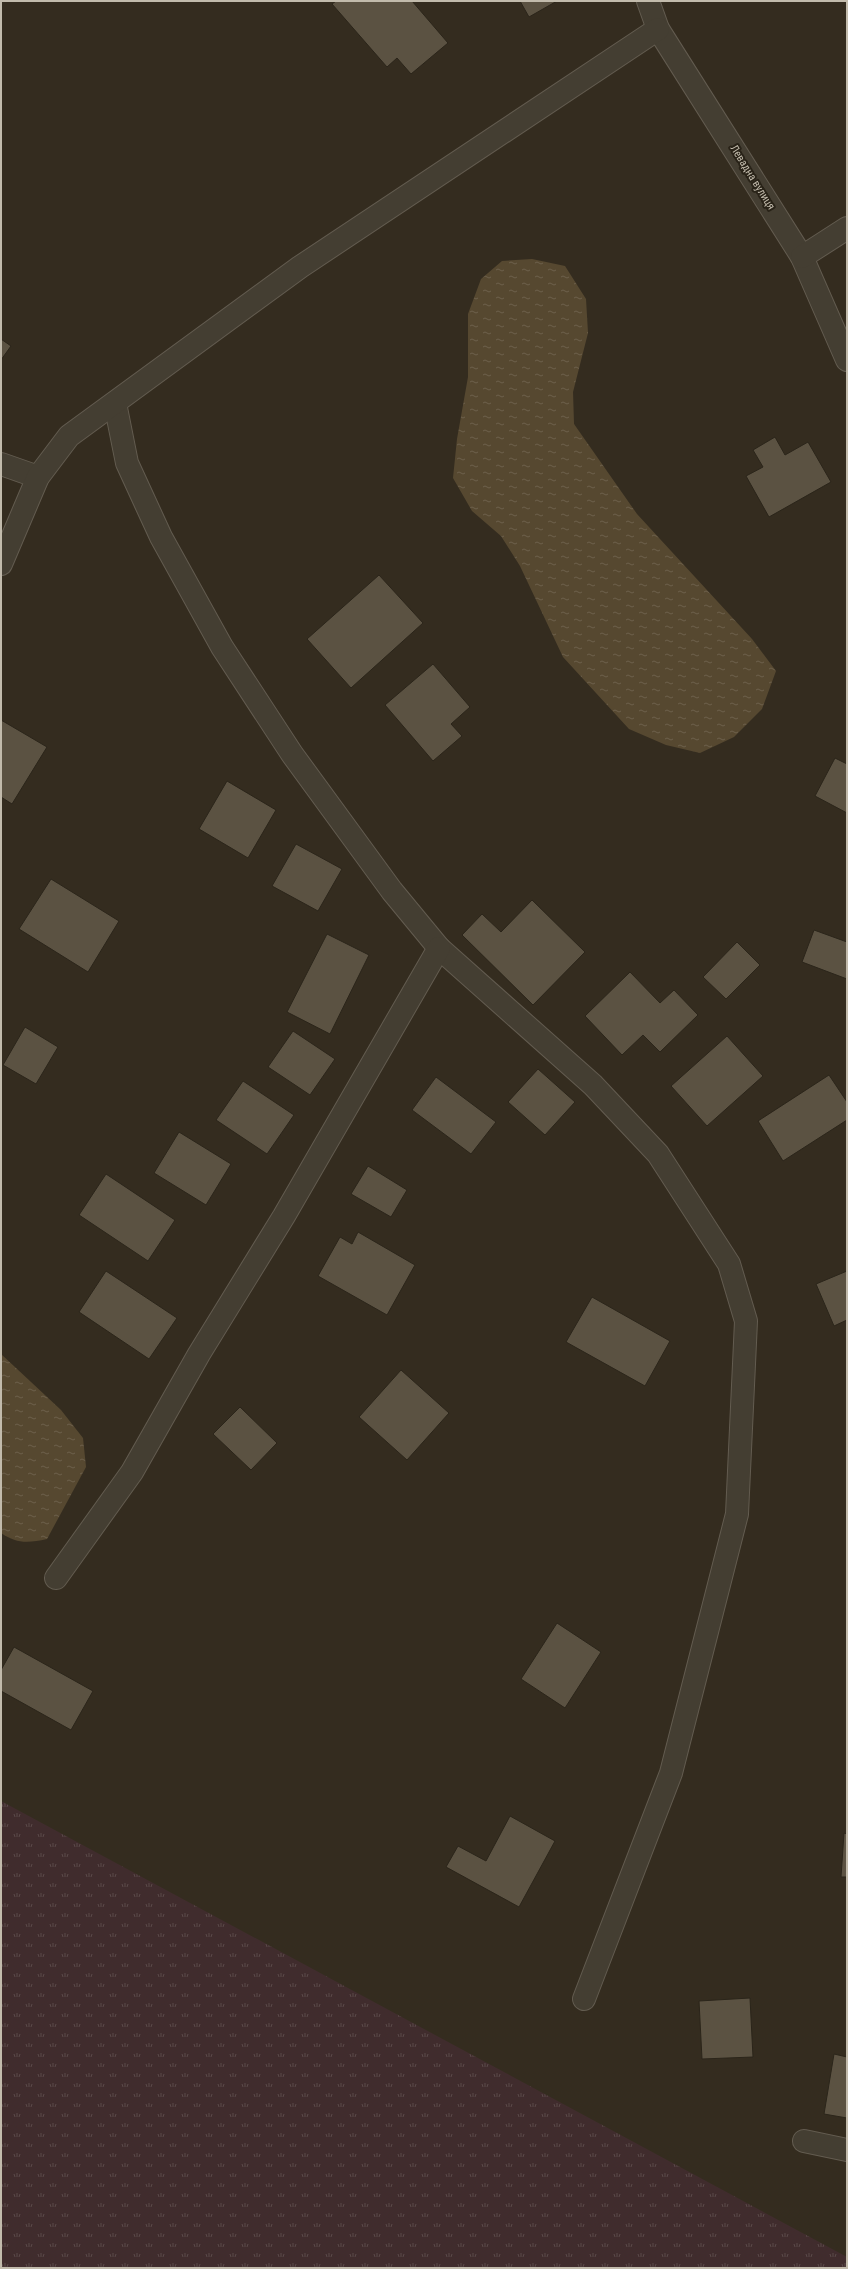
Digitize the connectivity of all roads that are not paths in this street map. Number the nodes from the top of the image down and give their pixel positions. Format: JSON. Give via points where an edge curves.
{"nodes":[{"id":1,"x":648,"y":1,"type":"edge"},
{"id":2,"x":658,"y":29,"type":"junction"},
{"id":3,"x":847,"y":228,"type":"edge"},
{"id":4,"x":802,"y":257,"type":"junction"},
{"id":5,"x":847,"y":360,"type":"edge"},
{"id":6,"x":115,"y":403,"type":"junction"},
{"id":7,"x":1,"y":464,"type":"edge"},
{"id":8,"x":38,"y":477,"type":"junction"},
{"id":9,"x":1,"y":564,"type":"edge"},
{"id":10,"x":439,"y":948,"type":"junction"},
{"id":11,"x":56,"y":1578,"type":"dead end"},
{"id":12,"x":584,"y":1999,"type":"dead end"},
{"id":13,"x":804,"y":2141,"type":"dead end"},
{"id":14,"x":847,"y":2150,"type":"edge"}],
"edges":[{"from":1,"to":2,"type":"street","name":"Левадна вулиця"},
{"from":2,"to":4,"type":"street","name":"Левадна вулиця"},
{"from":2,"to":6,"type":"street","via":[[300,267]]},
{"from":3,"to":4,"type":"street"},
{"from":4,"to":5,"type":"street","name":"Левадна вулиця"},
{"from":6,"to":8,"type":"street","via":[[69,436]]},
{"from":6,"to":10,"type":"street","via":[[130,470],[160,537],[222,647],[292,754],[392,890]]},
{"from":7,"to":8,"type":"street"},
{"from":8,"to":9,"type":"street"},
{"from":10,"to":11,"type":"street","via":[[132,1472]]},
{"from":10,"to":12,"type":"street","via":[[593,1085],[658,1154],[729,1264],[746,1321],[737,1514],[671,1773]]},
{"from":13,"to":14,"type":"street"}]}
